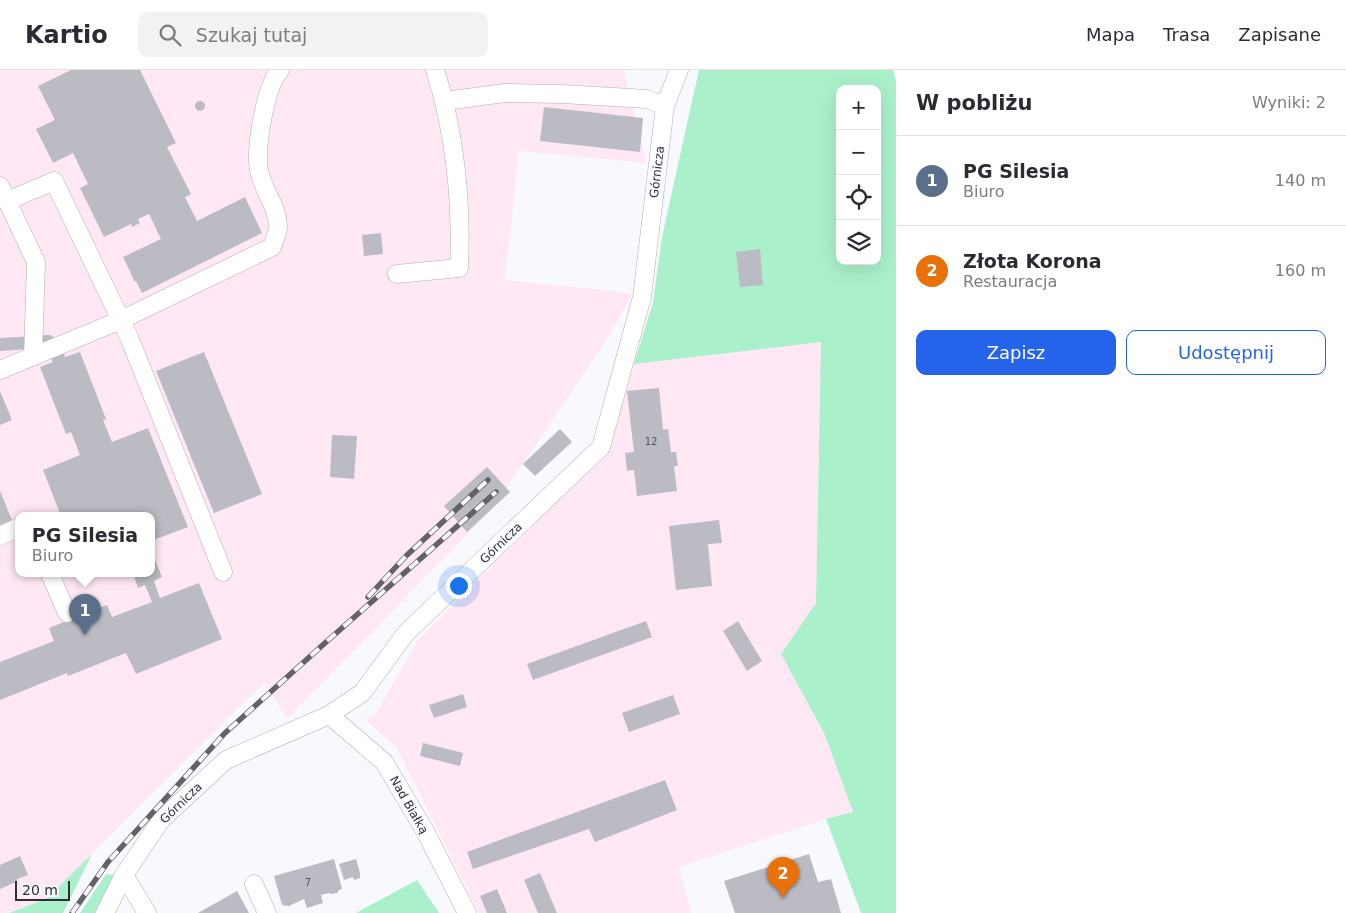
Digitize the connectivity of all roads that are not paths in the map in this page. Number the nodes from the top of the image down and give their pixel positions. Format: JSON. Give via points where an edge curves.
{"nodes":[{"id":1,"x":280,"y":70,"type":"edge"},
{"id":2,"x":435,"y":70,"type":"edge"},
{"id":3,"x":679,"y":70,"type":"edge"},
{"id":4,"x":445,"y":101,"type":"junction"},
{"id":5,"x":665,"y":106,"type":"junction"},
{"id":6,"x":4,"y":194,"type":"edge"},
{"id":7,"x":397,"y":274,"type":"dead end"},
{"id":8,"x":121,"y":320,"type":"junction"},
{"id":9,"x":33,"y":357,"type":"junction"},
{"id":10,"x":0,"y":370,"type":"edge"},
{"id":11,"x":15,"y":529,"type":"edge"},
{"id":12,"x":0,"y":536,"type":"edge"},
{"id":13,"x":223,"y":572,"type":"dead end"},
{"id":14,"x":51,"y":577,"type":"edge"},
{"id":15,"x":67,"y":612,"type":"dead end"},
{"id":16,"x":329,"y":715,"type":"junction"},
{"id":17,"x":124,"y":875,"type":"junction"},
{"id":18,"x":254,"y":884,"type":"dead end"},
{"id":19,"x":105,"y":913,"type":"edge"},
{"id":20,"x":147,"y":913,"type":"edge"},
{"id":21,"x":267,"y":913,"type":"edge"},
{"id":22,"x":467,"y":913,"type":"edge"}],
"edges":[{"from":1,"to":8,"type":"lane","via":[[274,76],[263,108],[259,147],[259,170],[279,226],[272,247]]},
{"from":2,"to":4,"type":"lane"},
{"from":3,"to":5,"type":"lane","name":"Górnicza"},
{"from":4,"to":5,"type":"lane","via":[[505,93],[562,94],[647,99]]},
{"from":4,"to":7,"type":"lane","via":[[456,175],[459,268]]},
{"from":5,"to":16,"type":"lane","name":"Górnicza","via":[[642,297],[601,447],[406,633],[362,692]]},
{"from":6,"to":8,"type":"lane","via":[[54,181]]},
{"from":6,"to":9,"type":"lane","via":[[36,262]]},
{"from":8,"to":9,"type":"lane"},
{"from":8,"to":13,"type":"lane"},
{"from":9,"to":10,"type":"lane"},
{"from":11,"to":12,"type":"lane"},
{"from":14,"to":15,"type":"lane"},
{"from":16,"to":17,"type":"lane","name":"Górnicza","via":[[226,760],[161,820]]},
{"from":16,"to":22,"type":"lane","name":"Nad Białką","via":[[384,762]]},
{"from":17,"to":19,"type":"lane","name":"Górnicza"},
{"from":17,"to":20,"type":"lane"},
{"from":18,"to":21,"type":"lane"}]}
